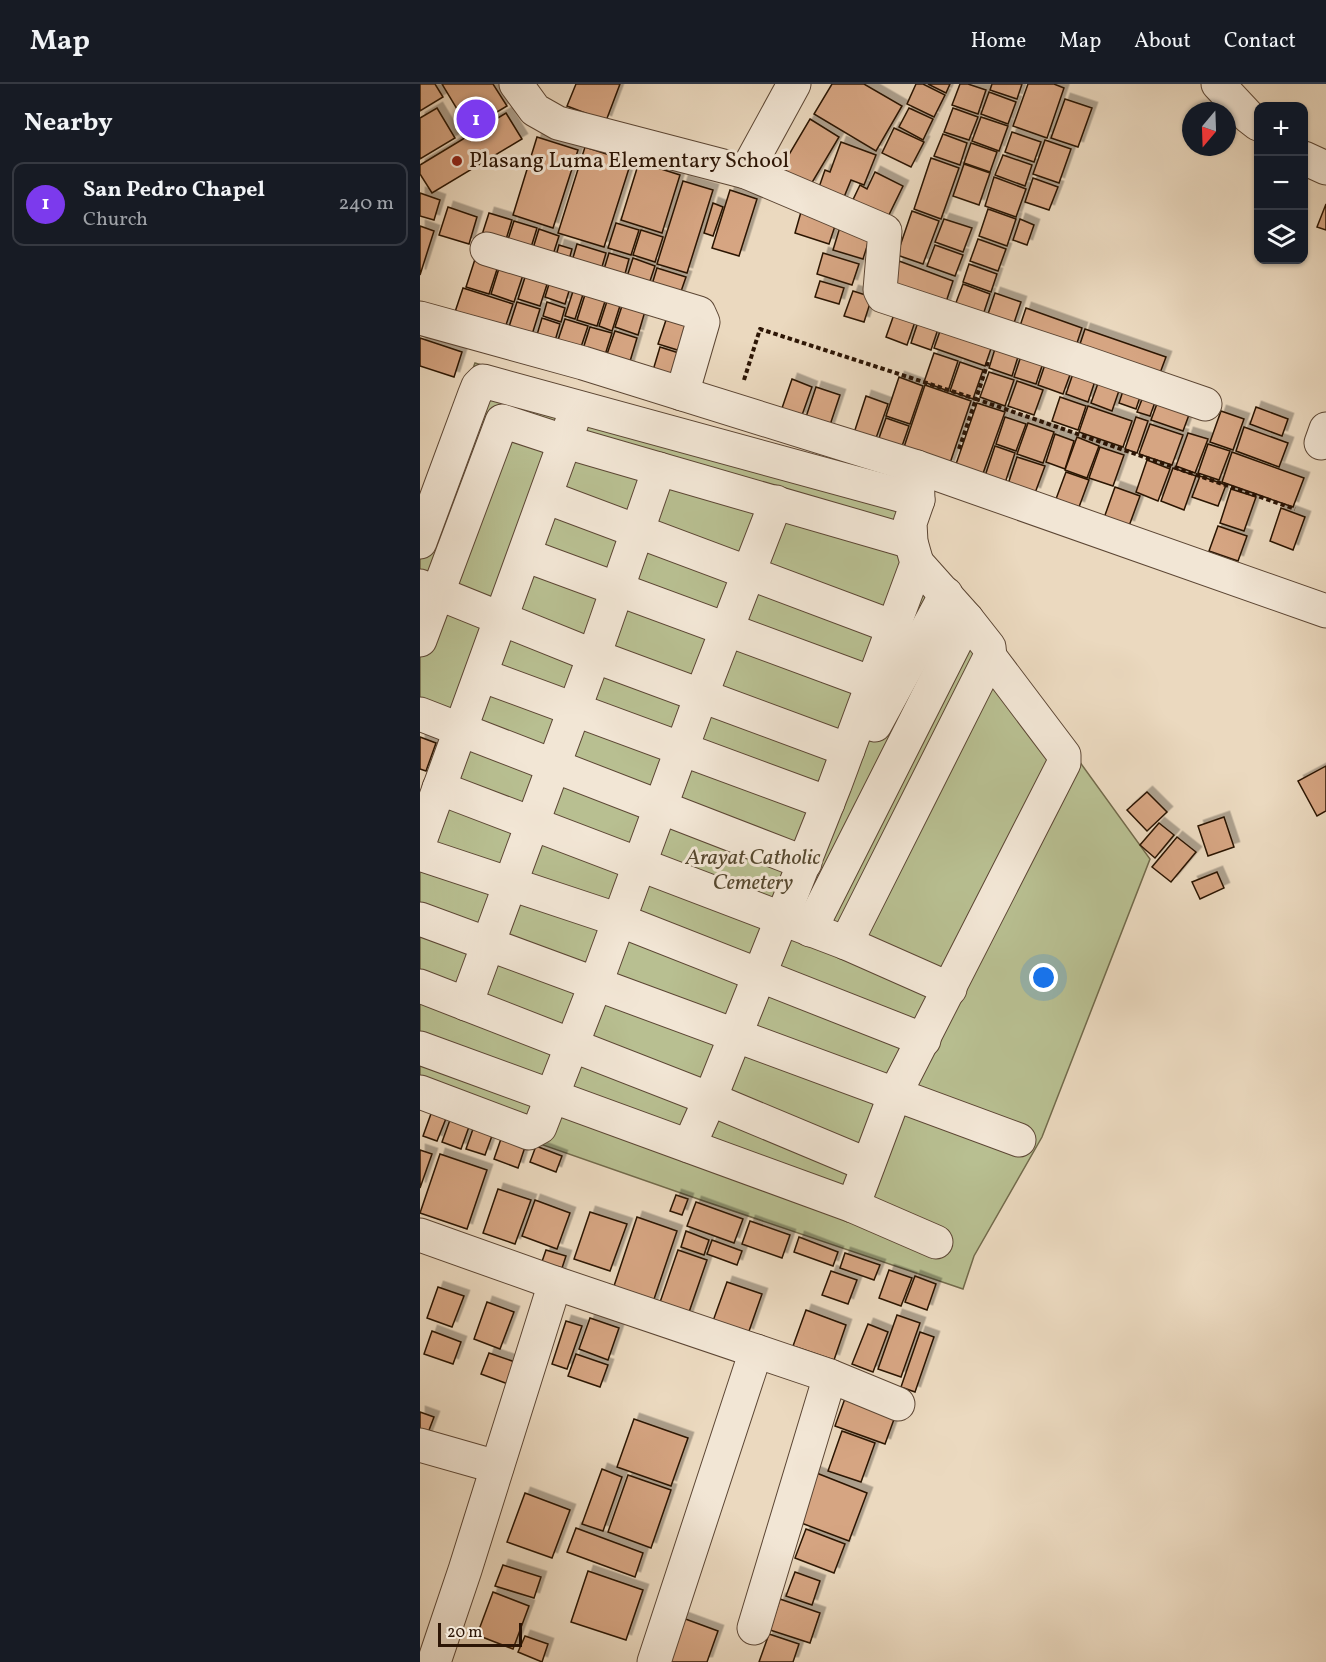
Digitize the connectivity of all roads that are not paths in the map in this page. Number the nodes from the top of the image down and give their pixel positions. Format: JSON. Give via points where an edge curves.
{"nodes":[{"id":1,"x":516,"y":84,"type":"edge"},
{"id":2,"x":794,"y":84,"type":"edge"},
{"id":3,"x":1218,"y":84,"type":"edge"},
{"id":4,"x":1254,"y":120,"type":"edge"},
{"id":5,"x":1308,"y":160,"type":"edge"},
{"id":6,"x":1326,"y":168,"type":"edge"},
{"id":7,"x":746,"y":172,"type":"junction"},
{"id":8,"x":487,"y":249,"type":"dead end"},
{"id":9,"x":420,"y":318,"type":"edge"},
{"id":10,"x":583,"y":363,"type":"junction"},
{"id":11,"x":513,"y":389,"type":"junction"},
{"id":12,"x":682,"y":394,"type":"junction"},
{"id":13,"x":1205,"y":404,"type":"dead end"},
{"id":14,"x":577,"y":406,"type":"junction"},
{"id":15,"x":502,"y":421,"type":"junction"},
{"id":16,"x":566,"y":442,"type":"junction"},
{"id":17,"x":917,"y":467,"type":"junction"},
{"id":18,"x":659,"y":469,"type":"junction"},
{"id":19,"x":546,"y":497,"type":"junction"},
{"id":20,"x":918,"y":500,"type":"junction"},
{"id":21,"x":776,"y":502,"type":"junction"},
{"id":22,"x":637,"y":532,"type":"junction"},
{"id":23,"x":420,"y":542,"type":"edge"},
{"id":24,"x":914,"y":553,"type":"junction"},
{"id":25,"x":525,"y":555,"type":"junction"},
{"id":26,"x":749,"y":573,"type":"junction"},
{"id":27,"x":429,"y":590,"type":"edge"},
{"id":28,"x":617,"y":590,"type":"junction"},
{"id":29,"x":946,"y":594,"type":"junction"},
{"id":30,"x":1326,"y":611,"type":"edge"},
{"id":31,"x":502,"y":618,"type":"junction"},
{"id":32,"x":967,"y":619,"type":"junction"},
{"id":33,"x":893,"y":627,"type":"junction"},
{"id":34,"x":727,"y":629,"type":"junction"},
{"id":35,"x":420,"y":640,"type":"edge"},
{"id":36,"x":594,"y":656,"type":"junction"},
{"id":37,"x":990,"y":657,"type":"junction"},
{"id":38,"x":481,"y":675,"type":"junction"},
{"id":39,"x":872,"y":682,"type":"junction"},
{"id":40,"x":701,"y":696,"type":"junction"},
{"id":41,"x":574,"y":710,"type":"junction"},
{"id":42,"x":420,"y":714,"type":"edge"},
{"id":43,"x":461,"y":729,"type":"junction"},
{"id":44,"x":682,"y":749,"type":"junction"},
{"id":45,"x":848,"y":750,"type":"junction"},
{"id":46,"x":554,"y":764,"type":"junction"},
{"id":47,"x":439,"y":788,"type":"junction"},
{"id":48,"x":832,"y":794,"type":"junction"},
{"id":49,"x":660,"y":807,"type":"junction"},
{"id":50,"x":533,"y":822,"type":"junction"},
{"id":51,"x":420,"y":841,"type":"edge"},
{"id":52,"x":420,"y":854,"type":"edge"},
{"id":53,"x":639,"y":863,"type":"junction"},
{"id":54,"x":805,"y":863,"type":"junction"},
{"id":55,"x":510,"y":884,"type":"junction"},
{"id":56,"x":420,"y":919,"type":"edge"},
{"id":57,"x":619,"y":920,"type":"junction"},
{"id":58,"x":796,"y":925,"type":"junction"},
{"id":59,"x":846,"y":943,"type":"junction"},
{"id":60,"x":488,"y":944,"type":"junction"},
{"id":61,"x":760,"y":974,"type":"junction"},
{"id":62,"x":596,"y":984,"type":"junction"},
{"id":63,"x":420,"y":986,"type":"edge"},
{"id":64,"x":950,"y":989,"type":"junction"},
{"id":65,"x":466,"y":1004,"type":"junction"},
{"id":66,"x":735,"y":1034,"type":"junction"},
{"id":67,"x":924,"y":1040,"type":"junction"},
{"id":68,"x":572,"y":1045,"type":"junction"},
{"id":69,"x":420,"y":1048,"type":"edge"},
{"id":70,"x":420,"y":1092,"type":"edge"},
{"id":71,"x":895,"y":1094,"type":"junction"},
{"id":72,"x":552,"y":1095,"type":"junction"},
{"id":73,"x":710,"y":1099,"type":"junction"},
{"id":74,"x":1020,"y":1140,"type":"dead end"},
{"id":75,"x":689,"y":1146,"type":"junction"},
{"id":76,"x":868,"y":1165,"type":"junction"},
{"id":77,"x":853,"y":1206,"type":"junction"},
{"id":78,"x":420,"y":1235,"type":"edge"},
{"id":79,"x":936,"y":1242,"type":"dead end"},
{"id":80,"x":555,"y":1283,"type":"junction"},
{"id":81,"x":756,"y":1351,"type":"junction"},
{"id":82,"x":830,"y":1376,"type":"junction"},
{"id":83,"x":898,"y":1404,"type":"dead end"},
{"id":84,"x":420,"y":1445,"type":"edge"},
{"id":85,"x":497,"y":1467,"type":"junction"},
{"id":86,"x":754,"y":1628,"type":"dead end"},
{"id":87,"x":434,"y":1662,"type":"edge"},
{"id":88,"x":654,"y":1662,"type":"edge"}],
"edges":[{"from":1,"to":7,"type":"street","via":[[535,110],[558,123]]},
{"from":2,"to":7,"type":"street"},
{"from":3,"to":4,"type":"street"},
{"from":5,"to":6,"type":"street"},
{"from":7,"to":13,"type":"street","via":[[885,231],[880,290],[883,296]]},
{"from":8,"to":12,"type":"street","via":[[699,313],[703,322]]},
{"from":9,"to":10,"type":"street"},
{"from":10,"to":12,"type":"street"},
{"from":10,"to":14,"type":"street"},
{"from":11,"to":14,"type":"street"},
{"from":11,"to":15,"type":"street"},
{"from":11,"to":23,"type":"street","via":[[483,381],[478,386]]},
{"from":12,"to":17,"type":"street"},
{"from":14,"to":16,"type":"street"},
{"from":14,"to":20,"type":"street"},
{"from":15,"to":16,"type":"street"},
{"from":15,"to":27,"type":"street"},
{"from":16,"to":18,"type":"street"},
{"from":16,"to":19,"type":"street"},
{"from":17,"to":20,"type":"street"},
{"from":17,"to":30,"type":"street"},
{"from":18,"to":21,"type":"street"},
{"from":18,"to":22,"type":"street"},
{"from":19,"to":22,"type":"street"},
{"from":19,"to":25,"type":"street"},
{"from":20,"to":24,"type":"street","via":[[910,524]]},
{"from":21,"to":24,"type":"street"},
{"from":21,"to":26,"type":"street"},
{"from":22,"to":26,"type":"street"},
{"from":22,"to":28,"type":"street"},
{"from":24,"to":29,"type":"street"},
{"from":24,"to":33,"type":"street"},
{"from":25,"to":28,"type":"street"},
{"from":25,"to":31,"type":"street"},
{"from":26,"to":33,"type":"street"},
{"from":26,"to":34,"type":"street"},
{"from":27,"to":31,"type":"street"},
{"from":27,"to":35,"type":"street"},
{"from":28,"to":34,"type":"street"},
{"from":28,"to":36,"type":"street"},
{"from":29,"to":32,"type":"street"},
{"from":29,"to":48,"type":"street","via":[[852,766]]},
{"from":31,"to":36,"type":"street"},
{"from":31,"to":38,"type":"street"},
{"from":32,"to":37,"type":"street","via":[[988,647]]},
{"from":32,"to":58,"type":"street"},
{"from":33,"to":39,"type":"street"},
{"from":34,"to":39,"type":"street"},
{"from":34,"to":40,"type":"street"},
{"from":36,"to":40,"type":"street"},
{"from":36,"to":41,"type":"street"},
{"from":37,"to":59,"type":"street"},
{"from":37,"to":64,"type":"street","via":[[1064,755],[1064,764]]},
{"from":38,"to":41,"type":"street"},
{"from":38,"to":43,"type":"street"},
{"from":39,"to":45,"type":"street"},
{"from":40,"to":44,"type":"street"},
{"from":40,"to":45,"type":"street"},
{"from":41,"to":44,"type":"street"},
{"from":41,"to":46,"type":"street"},
{"from":42,"to":43,"type":"street"},
{"from":43,"to":46,"type":"street"},
{"from":43,"to":47,"type":"street"},
{"from":44,"to":48,"type":"street"},
{"from":44,"to":49,"type":"street"},
{"from":45,"to":48,"type":"street"},
{"from":46,"to":49,"type":"street"},
{"from":46,"to":50,"type":"street"},
{"from":47,"to":50,"type":"street"},
{"from":47,"to":51,"type":"street"},
{"from":48,"to":54,"type":"street"},
{"from":49,"to":53,"type":"street"},
{"from":49,"to":54,"type":"street"},
{"from":50,"to":53,"type":"street"},
{"from":50,"to":55,"type":"street"},
{"from":52,"to":55,"type":"street"},
{"from":53,"to":57,"type":"street"},
{"from":53,"to":58,"type":"street"},
{"from":54,"to":58,"type":"street"},
{"from":55,"to":57,"type":"street"},
{"from":55,"to":60,"type":"street"},
{"from":56,"to":60,"type":"street"},
{"from":57,"to":61,"type":"street"},
{"from":57,"to":62,"type":"street"},
{"from":58,"to":59,"type":"street"},
{"from":58,"to":61,"type":"street"},
{"from":59,"to":64,"type":"street"},
{"from":60,"to":62,"type":"street"},
{"from":60,"to":65,"type":"street"},
{"from":61,"to":66,"type":"street"},
{"from":61,"to":67,"type":"street"},
{"from":62,"to":66,"type":"street"},
{"from":62,"to":68,"type":"street"},
{"from":63,"to":65,"type":"street"},
{"from":64,"to":67,"type":"street"},
{"from":65,"to":68,"type":"street"},
{"from":66,"to":71,"type":"street"},
{"from":66,"to":73,"type":"street"},
{"from":67,"to":71,"type":"street"},
{"from":68,"to":72,"type":"street"},
{"from":68,"to":73,"type":"street"},
{"from":69,"to":72,"type":"street"},
{"from":70,"to":72,"type":"street","via":[[529,1132],[540,1127]]},
{"from":71,"to":74,"type":"street"},
{"from":71,"to":76,"type":"street"},
{"from":72,"to":75,"type":"street"},
{"from":73,"to":75,"type":"street"},
{"from":73,"to":76,"type":"street"},
{"from":75,"to":77,"type":"street"},
{"from":76,"to":77,"type":"street"},
{"from":77,"to":79,"type":"street"},
{"from":78,"to":80,"type":"street"},
{"from":80,"to":81,"type":"street"},
{"from":80,"to":85,"type":"street"},
{"from":81,"to":82,"type":"street"},
{"from":81,"to":88,"type":"street"},
{"from":82,"to":83,"type":"street"},
{"from":82,"to":86,"type":"street"},
{"from":84,"to":85,"type":"street"},
{"from":85,"to":87,"type":"street"}]}
